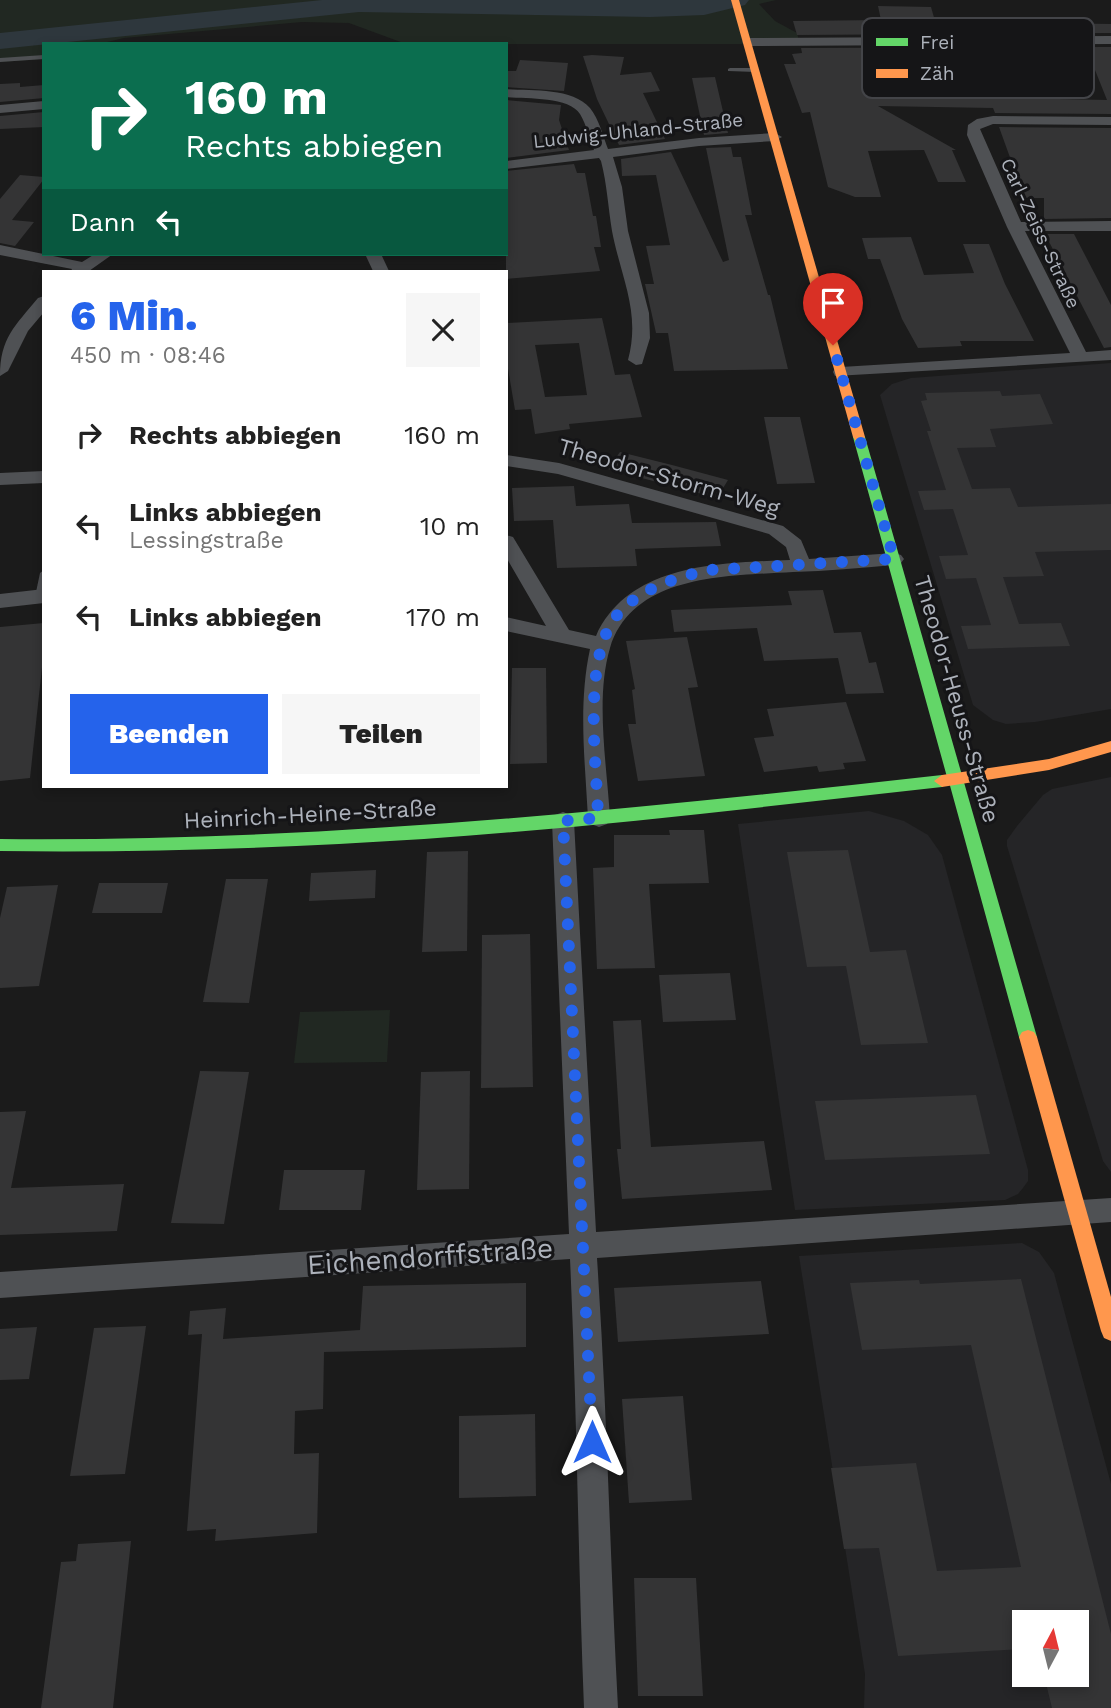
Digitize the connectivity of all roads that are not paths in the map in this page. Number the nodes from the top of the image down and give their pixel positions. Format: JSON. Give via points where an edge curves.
{"nodes":[{"id":1,"x":737,"y":7,"type":"edge"},
{"id":2,"x":862,"y":41,"type":"edge"},
{"id":3,"x":748,"y":42,"type":"junction"},
{"id":4,"x":42,"y":57,"type":"edge"},
{"id":5,"x":0,"y":60,"type":"edge"},
{"id":6,"x":730,"y":70,"type":"dead end"},
{"id":7,"x":756,"y":70,"type":"junction"},
{"id":8,"x":508,"y":93,"type":"edge"},
{"id":9,"x":42,"y":105,"type":"edge"},
{"id":10,"x":0,"y":109,"type":"edge"},
{"id":11,"x":1111,"y":121,"type":"edge"},
{"id":12,"x":775,"y":137,"type":"junction"},
{"id":13,"x":603,"y":154,"type":"junction"},
{"id":14,"x":508,"y":165,"type":"edge"},
{"id":15,"x":1111,"y":226,"type":"edge"},
{"id":16,"x":1015,"y":227,"type":"junction"},
{"id":17,"x":0,"y":250,"type":"edge"},
{"id":18,"x":102,"y":256,"type":"edge"},
{"id":19,"x":82,"y":269,"type":"edge"},
{"id":20,"x":42,"y":303,"type":"edge"},
{"id":21,"x":1111,"y":355,"type":"edge"},
{"id":22,"x":1080,"y":356,"type":"junction"},
{"id":23,"x":636,"y":360,"type":"dead end"},
{"id":24,"x":0,"y":371,"type":"edge"},
{"id":25,"x":841,"y":372,"type":"junction"},
{"id":26,"x":508,"y":461,"type":"edge"},
{"id":27,"x":42,"y":477,"type":"edge"},
{"id":28,"x":0,"y":479,"type":"edge"},
{"id":29,"x":508,"y":544,"type":"edge"},
{"id":30,"x":894,"y":559,"type":"junction"},
{"id":31,"x":802,"y":565,"type":"junction"},
{"id":32,"x":42,"y":597,"type":"edge"},
{"id":33,"x":0,"y":601,"type":"edge"},
{"id":34,"x":508,"y":624,"type":"edge"},
{"id":35,"x":561,"y":634,"type":"junction"},
{"id":36,"x":601,"y":644,"type":"junction"},
{"id":37,"x":1111,"y":746,"type":"edge"},
{"id":38,"x":956,"y":779,"type":"junction"},
{"id":39,"x":598,"y":818,"type":"junction"},
{"id":40,"x":563,"y":821,"type":"junction"},
{"id":41,"x":0,"y":845,"type":"edge"},
{"id":42,"x":1111,"y":1210,"type":"edge"},
{"id":43,"x":1078,"y":1213,"type":"junction"},
{"id":44,"x":583,"y":1245,"type":"junction"},
{"id":45,"x":0,"y":1285,"type":"edge"},
{"id":46,"x":1111,"y":1331,"type":"edge"},
{"id":47,"x":601,"y":1708,"type":"edge"}],
"edges":[{"from":1,"to":3,"type":"main road","name":"Theodor-Heuss-Straße"},
{"from":2,"to":3,"type":"street"},
{"from":3,"to":7,"type":"main road","name":"Theodor-Heuss-Straße"},
{"from":4,"to":5,"type":"lane"},
{"from":6,"to":7,"type":"lane"},
{"from":7,"to":12,"type":"main road","name":"Theodor-Heuss-Straße"},
{"from":8,"to":13,"type":"street","via":[[559,97],[579,105]]},
{"from":9,"to":10,"type":"street"},
{"from":11,"to":16,"type":"street","name":"Carl-Zeiss-Straße","via":[[993,120],[975,125],[974,135]]},
{"from":12,"to":13,"type":"street","name":"Ludwig-Uhland-Straße"},
{"from":12,"to":25,"type":"main road","name":"Theodor-Heuss-Straße"},
{"from":13,"to":14,"type":"street","name":"Ludwig-Uhland-Straße"},
{"from":13,"to":23,"type":"street","via":[[615,187],[641,313],[642,338]]},
{"from":15,"to":16,"type":"street"},
{"from":16,"to":22,"type":"street","name":"Carl-Zeiss-Straße"},
{"from":17,"to":19,"type":"street"},
{"from":18,"to":19,"type":"street"},
{"from":20,"to":24,"type":"street","via":[[20,330]]},
{"from":21,"to":22,"type":"street"},
{"from":22,"to":25,"type":"street"},
{"from":25,"to":30,"type":"main road","name":"Theodor-Heuss-Straße"},
{"from":26,"to":31,"type":"street","name":"Theodor-Storm-Weg","via":[[559,469],[776,530],[794,544]]},
{"from":27,"to":28,"type":"street"},
{"from":29,"to":35,"type":"street"},
{"from":30,"to":31,"type":"street"},
{"from":30,"to":38,"type":"main road","name":"Theodor-Heuss-Straße"},
{"from":31,"to":36,"type":"street","via":[[708,570],[656,586],[618,614]]},
{"from":32,"to":33,"type":"street"},
{"from":34,"to":35,"type":"street"},
{"from":35,"to":36,"type":"street"},
{"from":36,"to":39,"type":"street","via":[[594,689]]},
{"from":37,"to":38,"type":"main road","name":"Heinrich-Heine-Straße","via":[[1021,772]]},
{"from":38,"to":39,"type":"main road","name":"Heinrich-Heine-Straße"},
{"from":38,"to":43,"type":"main road","name":"Theodor-Heuss-Straße"},
{"from":39,"to":40,"type":"main road","name":"Heinrich-Heine-Straße"},
{"from":40,"to":41,"type":"main road","name":"Heinrich-Heine-Straße","via":[[200,845]]},
{"from":40,"to":44,"type":"street"},
{"from":42,"to":43,"type":"street","name":"Eichendorffstraße"},
{"from":43,"to":44,"type":"street","name":"Eichendorffstraße"},
{"from":43,"to":46,"type":"main road","name":"Theodor-Heuss-Straße"},
{"from":44,"to":45,"type":"street","name":"Eichendorffstraße"},
{"from":44,"to":47,"type":"street"}]}
